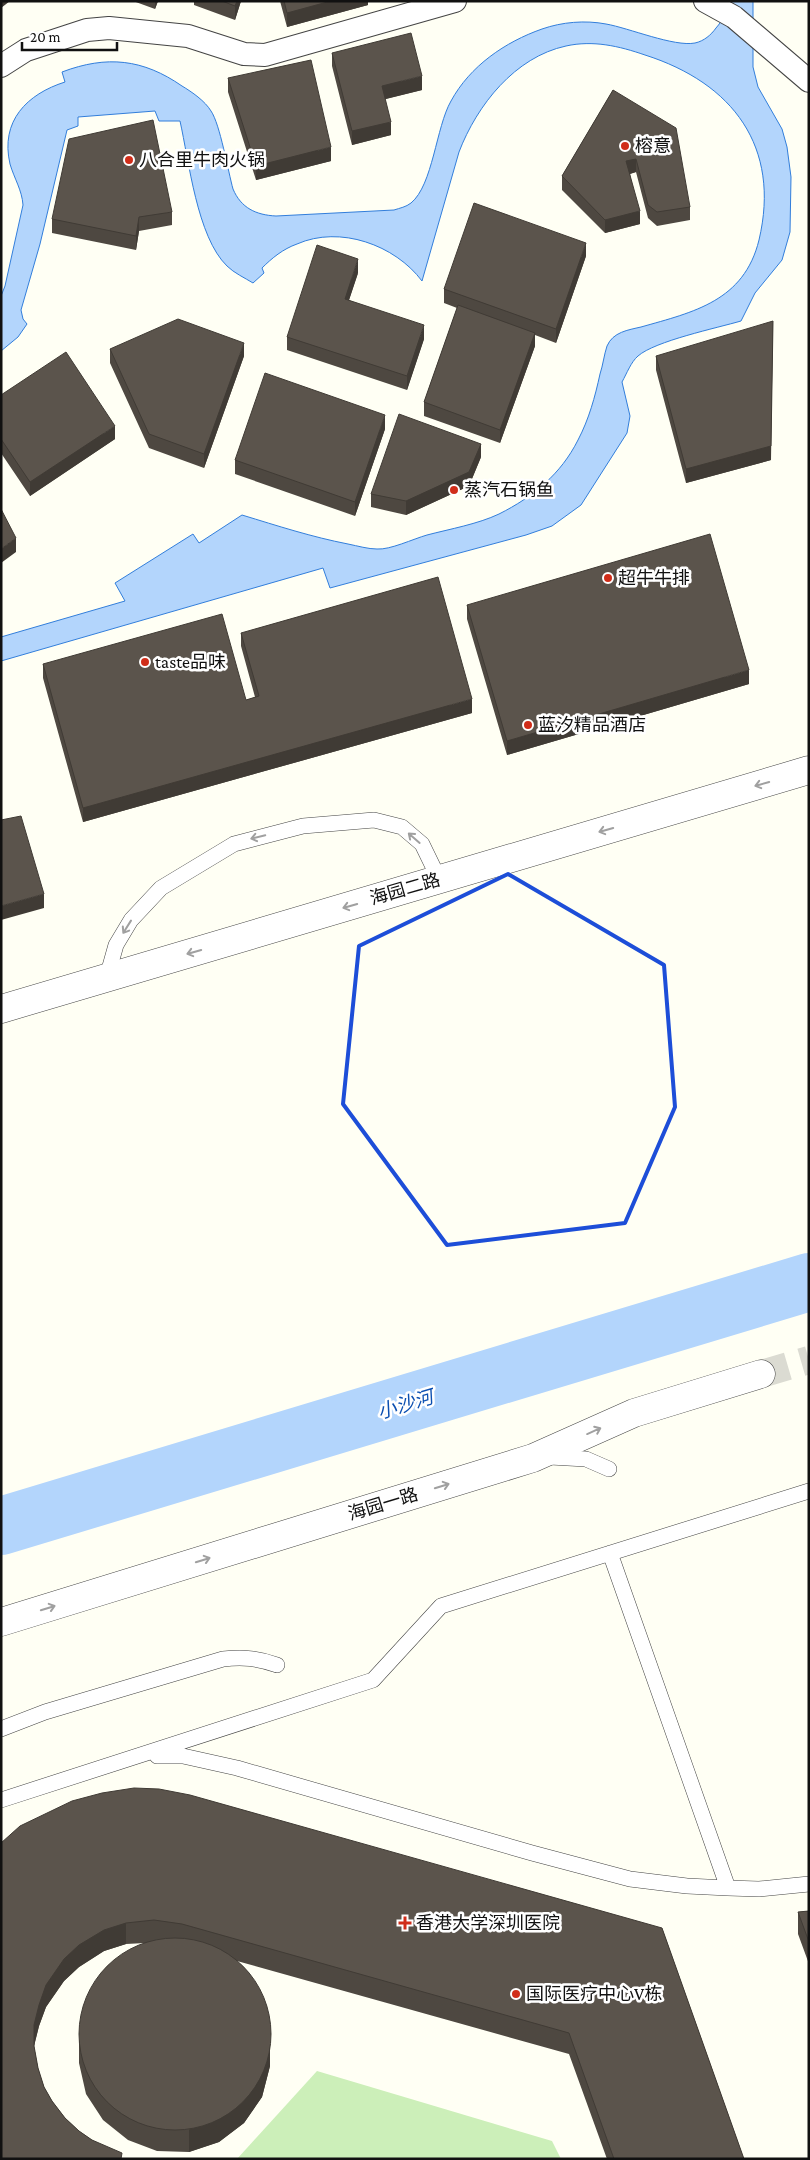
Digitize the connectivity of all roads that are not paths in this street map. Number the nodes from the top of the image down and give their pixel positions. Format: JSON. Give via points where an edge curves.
{"nodes":[{"id":1,"x":455,"y":1,"type":"edge"},
{"id":2,"x":705,"y":1,"type":"edge"},
{"id":3,"x":1,"y":66,"type":"edge"},
{"id":4,"x":809,"y":81,"type":"edge"},
{"id":5,"x":809,"y":770,"type":"edge"},
{"id":6,"x":439,"y":879,"type":"junction"},
{"id":7,"x":107,"y":977,"type":"junction"},
{"id":8,"x":1,"y":1009,"type":"edge"},
{"id":9,"x":761,"y":1374,"type":"tunnel mouth"},
{"id":10,"x":533,"y":1458,"type":"junction"},
{"id":11,"x":609,"y":1469,"type":"dead end"},
{"id":12,"x":809,"y":1491,"type":"edge"},
{"id":13,"x":610,"y":1553,"type":"junction"},
{"id":14,"x":1,"y":1622,"type":"edge"},
{"id":15,"x":277,"y":1665,"type":"dead end"},
{"id":16,"x":1,"y":1729,"type":"edge"},
{"id":17,"x":128,"y":1760,"type":"junction"},
{"id":18,"x":1,"y":1800,"type":"edge"},
{"id":19,"x":809,"y":1884,"type":"edge"},
{"id":20,"x":728,"y":1888,"type":"junction"}],
"edges":[{"from":1,"to":3,"type":"street","via":[[265,55],[244,54],[188,36],[109,28],[87,30],[26,50]]},
{"from":2,"to":4,"type":"street","via":[[734,17]]},
{"from":5,"to":6,"type":"street","name":"海园二路","one_way":true},
{"from":6,"to":7,"type":"street","name":"海园二路","one_way":true},
{"from":6,"to":7,"type":"lane","one_way":true,"via":[[422,844],[402,827],[374,820],[303,826],[234,844],[161,888],[131,920],[116,945]]},
{"from":7,"to":8,"type":"street","name":"海园二路"},
{"from":10,"to":9,"type":"street","name":"海园一路","one_way":true,"via":[[634,1413]]},
{"from":10,"to":11,"type":"lane","via":[[562,1456],[586,1459]]},
{"from":14,"to":10,"type":"street","name":"海园一路","one_way":true},
{"from":12,"to":13,"type":"lane"},
{"from":13,"to":17,"type":"lane","via":[[441,1606],[373,1680]]},
{"from":13,"to":20,"type":"lane"},
{"from":15,"to":16,"type":"lane","via":[[243,1657],[223,1659],[45,1712]]},
{"from":17,"to":18,"type":"lane"},
{"from":17,"to":20,"type":"lane","via":[[160,1755],[206,1760],[630,1879]]},
{"from":19,"to":20,"type":"lane","via":[[759,1889]]}]}
